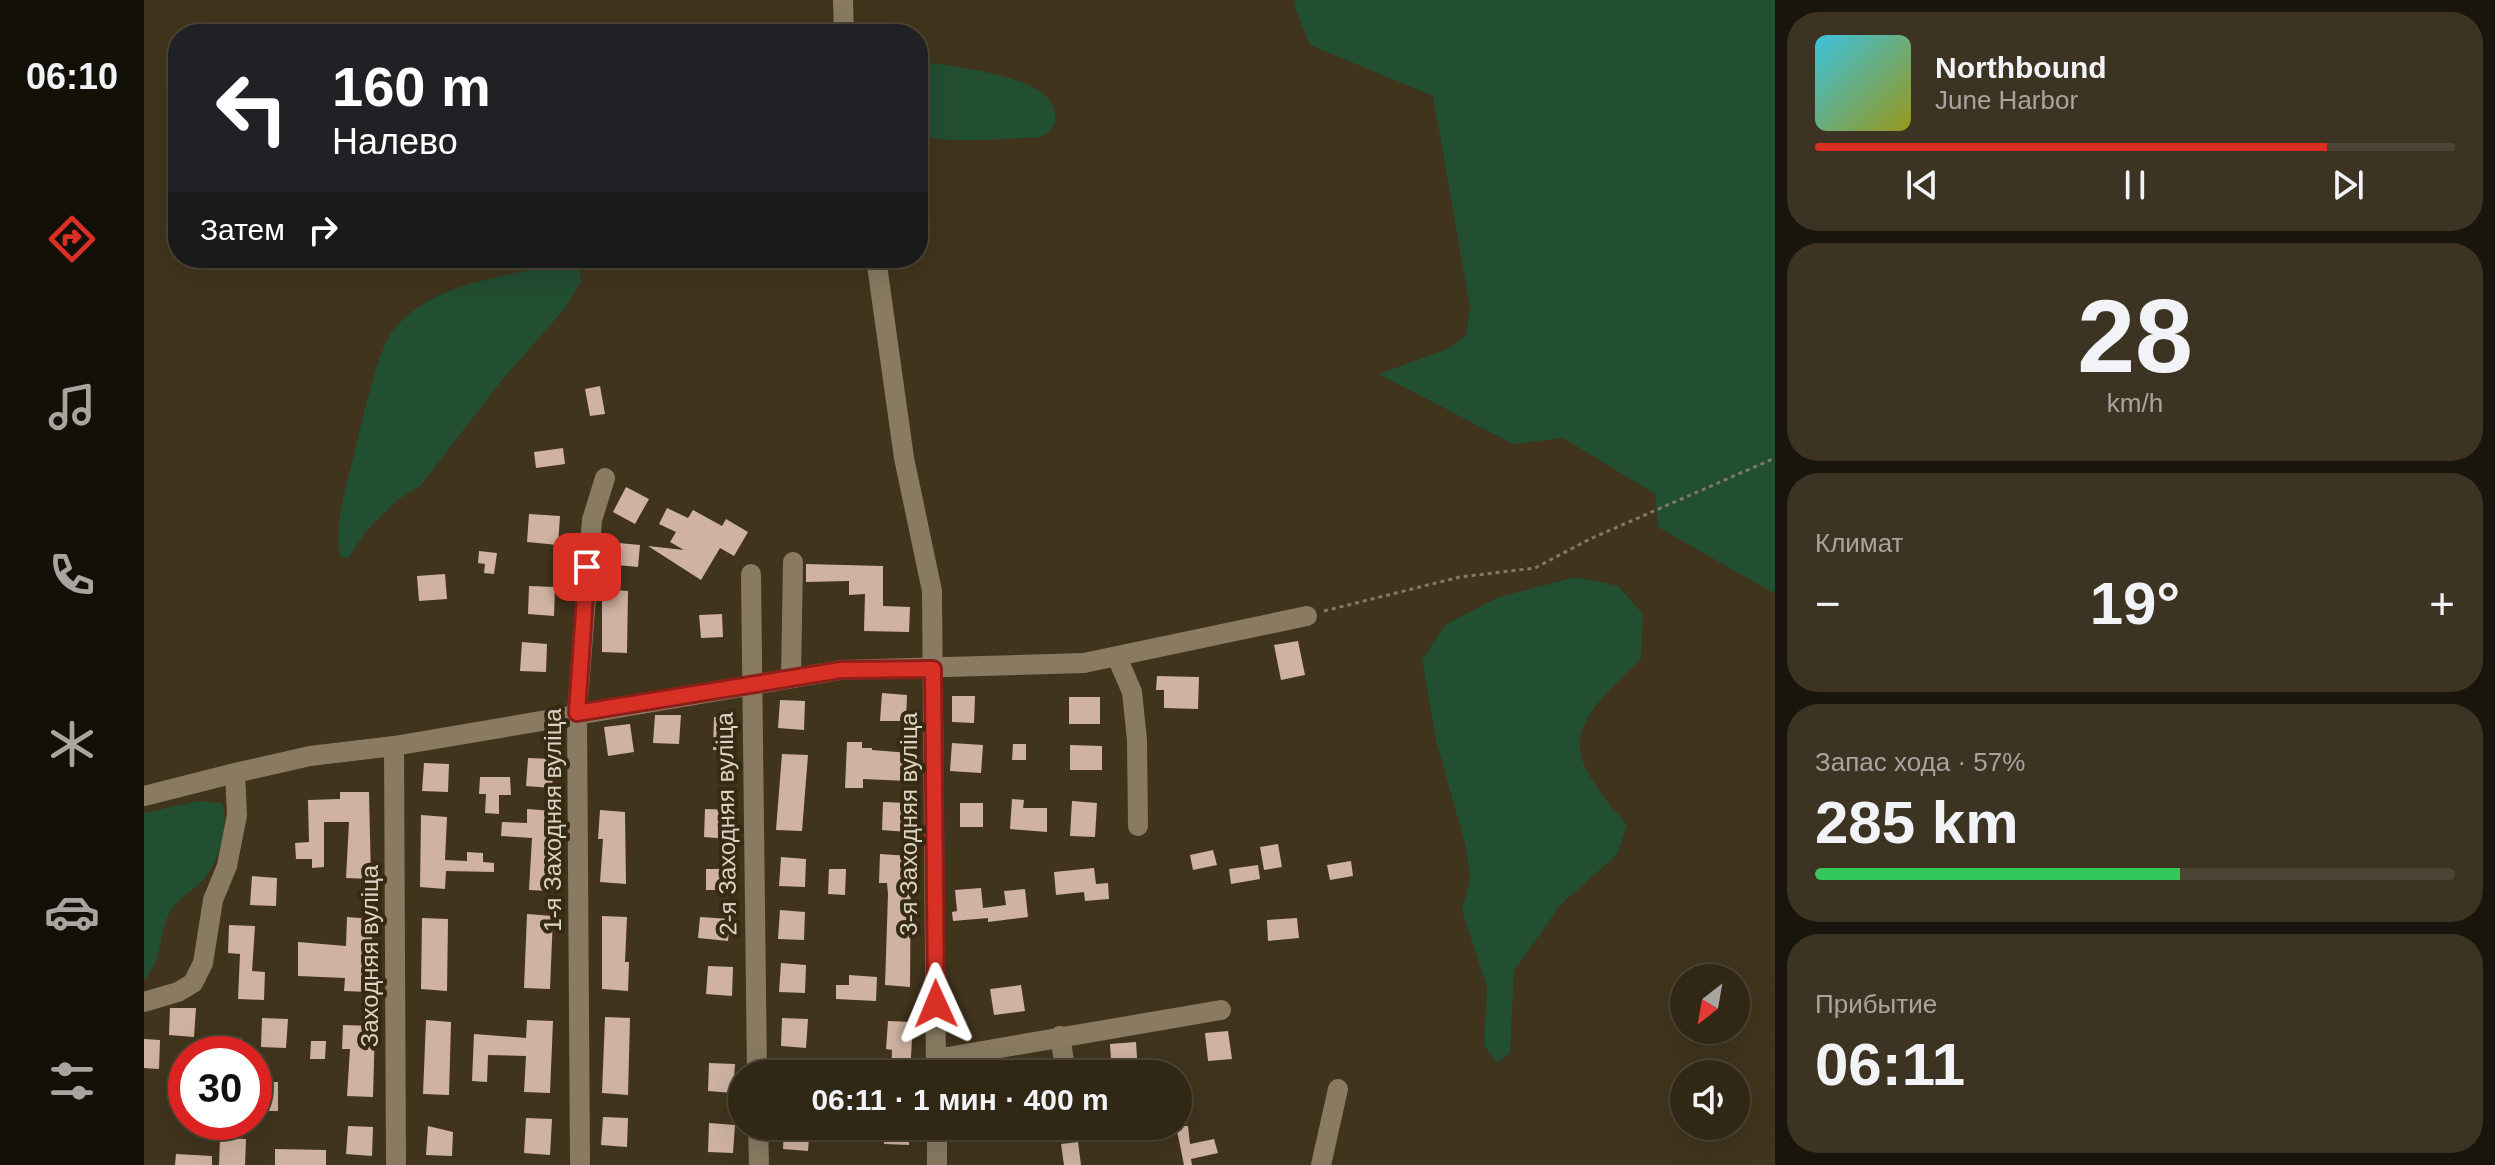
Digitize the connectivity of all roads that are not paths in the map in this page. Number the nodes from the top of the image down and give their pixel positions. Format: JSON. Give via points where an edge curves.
{"nodes":[{"id":1,"x":843,"y":0,"type":"edge"},
{"id":2,"x":844,"y":24,"type":"edge"},
{"id":3,"x":877,"y":268,"type":"edge"},
{"id":4,"x":605,"y":478,"type":"dead end"},
{"id":5,"x":793,"y":562,"type":"dead end"},
{"id":6,"x":751,"y":574,"type":"dead end"},
{"id":7,"x":1307,"y":616,"type":"road end"},
{"id":8,"x":1117,"y":657,"type":"junction"},
{"id":9,"x":933,"y":669,"type":"junction"},
{"id":10,"x":791,"y":677,"type":"junction"},
{"id":11,"x":750,"y":683,"type":"junction"},
{"id":12,"x":577,"y":713,"type":"junction"},
{"id":13,"x":394,"y":746,"type":"junction"},
{"id":14,"x":235,"y":773,"type":"junction"},
{"id":15,"x":144,"y":796,"type":"edge"},
{"id":16,"x":1138,"y":826,"type":"dead end"},
{"id":17,"x":144,"y":1002,"type":"edge"},
{"id":18,"x":1221,"y":1010,"type":"dead end"},
{"id":19,"x":1060,"y":1036,"type":"junction"},
{"id":20,"x":757,"y":1060,"type":"edge"},
{"id":21,"x":936,"y":1060,"type":"edge"},
{"id":22,"x":964,"y":1060,"type":"edge"},
{"id":23,"x":1064,"y":1060,"type":"edge"},
{"id":24,"x":1338,"y":1089,"type":"dead end"},
{"id":25,"x":758,"y":1140,"type":"edge"},
{"id":26,"x":937,"y":1140,"type":"edge"},
{"id":27,"x":396,"y":1165,"type":"edge"},
{"id":28,"x":580,"y":1165,"type":"edge"},
{"id":29,"x":759,"y":1165,"type":"edge"},
{"id":30,"x":937,"y":1165,"type":"edge"},
{"id":31,"x":1321,"y":1165,"type":"edge"}],
"edges":[{"from":1,"to":2,"type":"street"},
{"from":3,"to":9,"type":"street","name":"3-я Заходняя вуліца","via":[[904,458],[932,591]]},
{"from":4,"to":12,"type":"street","name":"1-я Заходняя вуліца","via":[[592,520]]},
{"from":5,"to":10,"type":"street"},
{"from":6,"to":11,"type":"street","name":"2-я Заходняя вуліца"},
{"from":7,"to":8,"type":"street"},
{"from":8,"to":9,"type":"street"},
{"from":8,"to":16,"type":"street","via":[[1132,692]]},
{"from":9,"to":10,"type":"street","via":[[841,670]]},
{"from":9,"to":21,"type":"street","name":"3-я Заходняя вуліца"},
{"from":10,"to":11,"type":"street"},
{"from":11,"to":12,"type":"street"},
{"from":11,"to":20,"type":"street","name":"2-я Заходняя вуліца"},
{"from":12,"to":13,"type":"street"},
{"from":12,"to":28,"type":"street","name":"1-я Заходняя вуліца"},
{"from":13,"to":14,"type":"street","via":[[310,756]]},
{"from":13,"to":27,"type":"street","name":"Заходняя вуліца"},
{"from":14,"to":15,"type":"street"},
{"from":14,"to":17,"type":"street","via":[[237,815],[227,866],[213,900],[203,963],[193,983]]},
{"from":18,"to":19,"type":"street"},
{"from":19,"to":22,"type":"street"},
{"from":19,"to":23,"type":"street"},
{"from":24,"to":31,"type":"street"},
{"from":25,"to":29,"type":"street"},
{"from":26,"to":30,"type":"street"}]}
